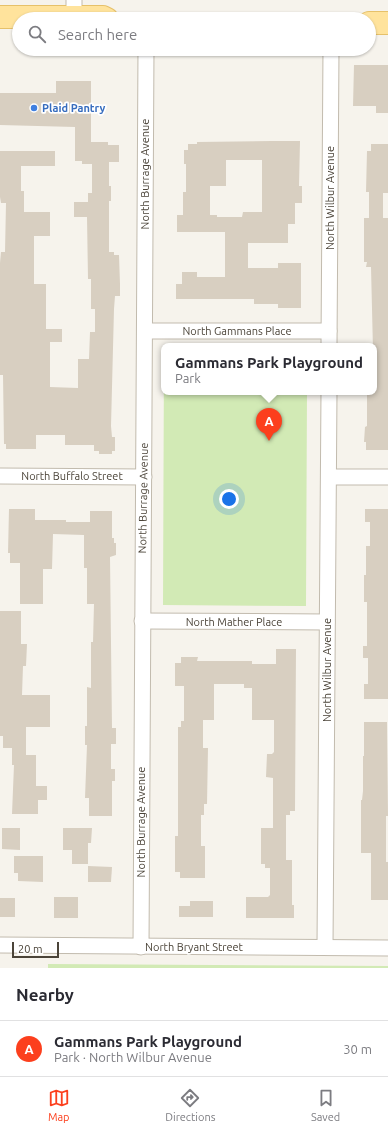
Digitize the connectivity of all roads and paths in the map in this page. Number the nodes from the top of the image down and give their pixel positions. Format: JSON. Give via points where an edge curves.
{"nodes":[{"id":1,"x":74,"y":8,"type":"edge"},
{"id":2,"x":41,"y":12,"type":"edge"},
{"id":3,"x":87,"y":12,"type":"edge"},
{"id":4,"x":12,"y":16,"type":"edge"},
{"id":5,"x":0,"y":17,"type":"edge"},
{"id":6,"x":376,"y":23,"type":"edge"},
{"id":7,"x":388,"y":23,"type":"edge"},
{"id":8,"x":0,"y":32,"type":"edge"},
{"id":9,"x":12,"y":32,"type":"edge"},
{"id":10,"x":146,"y":56,"type":"edge"},
{"id":11,"x":331,"y":56,"type":"edge"},
{"id":12,"x":145,"y":331,"type":"junction"},
{"id":13,"x":329,"y":339,"type":"edge"},
{"id":14,"x":329,"y":395,"type":"edge"},
{"id":15,"x":0,"y":476,"type":"edge"},
{"id":16,"x":144,"y":477,"type":"junction"},
{"id":17,"x":329,"y":477,"type":"junction"},
{"id":18,"x":388,"y":477,"type":"edge"},
{"id":19,"x":142,"y":621,"type":"junction"},
{"id":20,"x":327,"y":622,"type":"junction"},
{"id":21,"x":0,"y":946,"type":"edge"},
{"id":22,"x":140,"y":946,"type":"junction"},
{"id":23,"x":325,"y":947,"type":"junction"},
{"id":24,"x":388,"y":948,"type":"edge"}],
"edges":[{"from":1,"to":2,"type":"main road"},
{"from":1,"to":3,"type":"main road"},
{"from":4,"to":5,"type":"main road"},
{"from":6,"to":7,"type":"main road"},
{"from":8,"to":9,"type":"main road"},
{"from":10,"to":12,"type":"street","name":"North Burrage Avenue"},
{"from":11,"to":13,"type":"street","name":"North Wilbur Avenue"},
{"from":12,"to":13,"type":"street","name":"North Gammans Place"},
{"from":12,"to":16,"type":"street","name":"North Burrage Avenue"},
{"from":14,"to":17,"type":"street","name":"North Wilbur Avenue"},
{"from":15,"to":16,"type":"street","name":"North Buffalo Street"},
{"from":16,"to":19,"type":"street","name":"North Burrage Avenue"},
{"from":17,"to":18,"type":"street"},
{"from":17,"to":20,"type":"street","name":"North Wilbur Avenue"},
{"from":19,"to":20,"type":"street","name":"North Mather Place"},
{"from":19,"to":22,"type":"street","name":"North Burrage Avenue"},
{"from":20,"to":23,"type":"street","name":"North Wilbur Avenue"},
{"from":21,"to":22,"type":"street","name":"North Bryant Street"},
{"from":22,"to":23,"type":"street","name":"North Bryant Street"},
{"from":23,"to":24,"type":"street","name":"North Bryant Street"}]}
